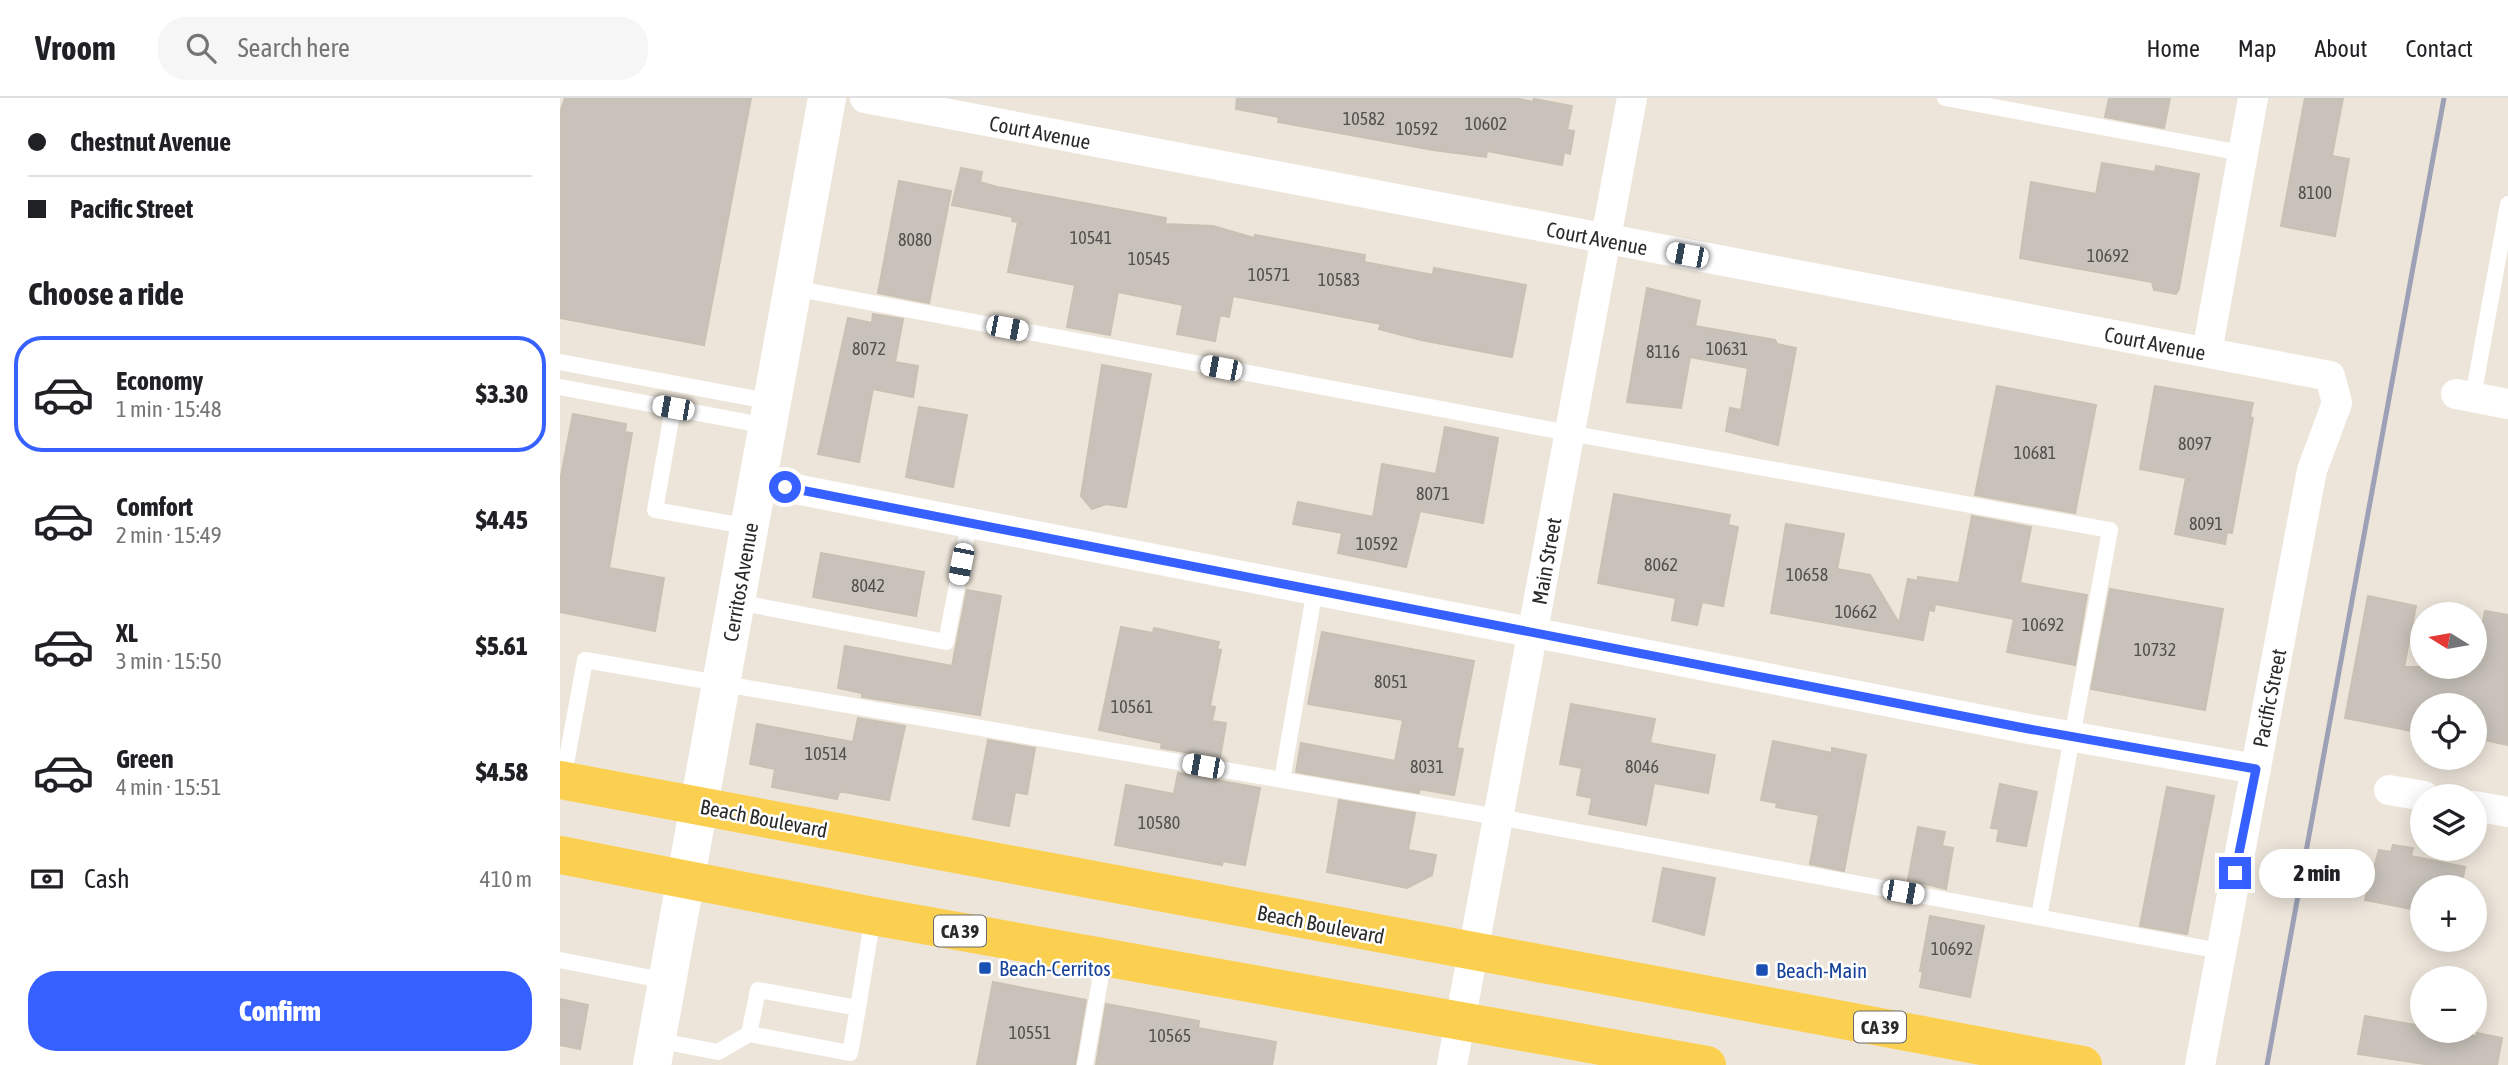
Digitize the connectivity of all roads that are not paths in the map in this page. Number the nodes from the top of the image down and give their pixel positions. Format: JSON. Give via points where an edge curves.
{"nodes":[{"id":1,"x":827,"y":98,"type":"edge"},
{"id":2,"x":865,"y":98,"type":"edge"},
{"id":3,"x":1632,"y":98,"type":"edge"},
{"id":4,"x":1945,"y":98,"type":"edge"},
{"id":5,"x":2253,"y":98,"type":"edge"},
{"id":6,"x":2242,"y":153,"type":"junction"},
{"id":7,"x":2508,"y":204,"type":"edge"},
{"id":8,"x":1605,"y":240,"type":"junction"},
{"id":9,"x":793,"y":288,"type":"junction"},
{"id":10,"x":2207,"y":352,"type":"junction"},
{"id":11,"x":560,"y":362,"type":"edge"},
{"id":12,"x":2330,"y":376,"type":"joint"},
{"id":13,"x":560,"y":387,"type":"edge"},
{"id":14,"x":2464,"y":396,"type":"joint"},
{"id":15,"x":2508,"y":404,"type":"edge"},
{"id":16,"x":673,"y":408,"type":"junction"},
{"id":17,"x":771,"y":414,"type":"junction"},
{"id":18,"x":1569,"y":433,"type":"junction"},
{"id":19,"x":759,"y":482,"type":"junction"},
{"id":20,"x":969,"y":524,"type":"junction"},
{"id":21,"x":750,"y":527,"type":"junction"},
{"id":22,"x":1315,"y":589,"type":"junction"},
{"id":23,"x":737,"y":602,"type":"junction"},
{"id":24,"x":1533,"y":632,"type":"junction"},
{"id":25,"x":723,"y":682,"type":"junction"},
{"id":26,"x":2072,"y":737,"type":"junction"},
{"id":27,"x":2256,"y":769,"type":"junction"},
{"id":28,"x":562,"y":780,"type":"edge"},
{"id":29,"x":1283,"y":780,"type":"junction"},
{"id":30,"x":2389,"y":789,"type":"dead end"},
{"id":31,"x":2410,"y":793,"type":"edge"},
{"id":32,"x":699,"y":805,"type":"junction"},
{"id":33,"x":2487,"y":808,"type":"edge"},
{"id":34,"x":2508,"y":812,"type":"edge"},
{"id":35,"x":1498,"y":817,"type":"junction"},
{"id":36,"x":560,"y":855,"type":"edge"},
{"id":37,"x":686,"y":879,"type":"junction"},
{"id":38,"x":873,"y":916,"type":"junction"},
{"id":39,"x":2039,"y":917,"type":"junction"},
{"id":40,"x":2220,"y":951,"type":"junction"},
{"id":41,"x":1471,"y":952,"type":"junction"},
{"id":42,"x":1105,"y":955,"type":"junction"},
{"id":43,"x":560,"y":960,"type":"edge"},
{"id":44,"x":667,"y":981,"type":"junction"},
{"id":45,"x":858,"y":1009,"type":"junction"},
{"id":46,"x":1460,"y":1020,"type":"junction"},
{"id":47,"x":749,"y":1034,"type":"junction"},
{"id":48,"x":654,"y":1053,"type":"edge"},
{"id":49,"x":1085,"y":1065,"type":"edge"},
{"id":50,"x":1452,"y":1065,"type":"edge"},
{"id":51,"x":1707,"y":1065,"type":"edge"},
{"id":52,"x":2083,"y":1065,"type":"edge"},
{"id":53,"x":2200,"y":1065,"type":"edge"}],
"edges":[{"from":1,"to":9,"type":"street","name":"Cerritos Avenue"},
{"from":2,"to":8,"type":"street","name":"Court Avenue"},
{"from":3,"to":8,"type":"street","name":"Main Street"},
{"from":4,"to":6,"type":"lane"},
{"from":5,"to":6,"type":"street"},
{"from":6,"to":10,"type":"street"},
{"from":7,"to":14,"type":"lane"},
{"from":8,"to":10,"type":"street","name":"Court Avenue"},
{"from":8,"to":18,"type":"street","name":"Main Street"},
{"from":9,"to":17,"type":"street","name":"Cerritos Avenue"},
{"from":9,"to":18,"type":"lane"},
{"from":10,"to":12,"type":"street","name":"Court Avenue"},
{"from":11,"to":17,"type":"lane"},
{"from":12,"to":27,"type":"street","name":"Pacific Street","via":[[2337,403],[2312,470]]},
{"from":13,"to":16,"type":"lane"},
{"from":14,"to":15,"type":"street"},
{"from":16,"to":17,"type":"lane"},
{"from":16,"to":21,"type":"lane","via":[[655,510]]},
{"from":17,"to":19,"type":"street","name":"Cerritos Avenue"},
{"from":18,"to":24,"type":"street","name":"Main Street"},
{"from":18,"to":26,"type":"lane","via":[[2110,530]]},
{"from":19,"to":20,"type":"street"},
{"from":19,"to":21,"type":"street","name":"Cerritos Avenue"},
{"from":20,"to":22,"type":"street"},
{"from":20,"to":23,"type":"lane","via":[[946,642]]},
{"from":21,"to":23,"type":"street","name":"Cerritos Avenue"},
{"from":22,"to":24,"type":"street"},
{"from":22,"to":29,"type":"lane"},
{"from":23,"to":25,"type":"street","name":"Cerritos Avenue"},
{"from":24,"to":26,"type":"street"},
{"from":24,"to":35,"type":"street","name":"Main Street"},
{"from":25,"to":28,"type":"lane","via":[[585,660]]},
{"from":25,"to":29,"type":"lane"},
{"from":25,"to":32,"type":"street","name":"Cerritos Avenue"},
{"from":26,"to":27,"type":"street"},
{"from":26,"to":39,"type":"lane"},
{"from":27,"to":40,"type":"street","name":"Pacific Street"},
{"from":28,"to":32,"type":"main road","name":"Beach Boulevard","number":"CA 39"},
{"from":29,"to":35,"type":"lane"},
{"from":30,"to":31,"type":"street"},
{"from":32,"to":37,"type":"street","name":"Cerritos Avenue"},
{"from":32,"to":41,"type":"main road","name":"Beach Boulevard","number":"CA 39"},
{"from":33,"to":34,"type":"street"},
{"from":35,"to":39,"type":"lane"},
{"from":35,"to":41,"type":"street","name":"Main Street"},
{"from":36,"to":37,"type":"main road","number":"CA 39"},
{"from":37,"to":38,"type":"main road","number":"CA 39"},
{"from":37,"to":44,"type":"street","name":"Cerritos Avenue"},
{"from":38,"to":42,"type":"main road","number":"CA 39"},
{"from":38,"to":45,"type":"lane"},
{"from":39,"to":40,"type":"lane"},
{"from":40,"to":53,"type":"street","name":"Pacific Street"},
{"from":41,"to":46,"type":"street","name":"Main Street"},
{"from":41,"to":52,"type":"main road","name":"Beach Boulevard","number":"CA 39"},
{"from":42,"to":46,"type":"main road","number":"CA 39"},
{"from":42,"to":49,"type":"lane"},
{"from":43,"to":44,"type":"lane"},
{"from":44,"to":48,"type":"street","name":"Cerritos Avenue"},
{"from":45,"to":47,"type":"lane","via":[[758,990]]},
{"from":45,"to":47,"type":"lane","via":[[850,1053]]},
{"from":46,"to":50,"type":"street","name":"Main Street"},
{"from":46,"to":51,"type":"main road","number":"CA 39"},
{"from":47,"to":48,"type":"lane","via":[[718,1052]]}]}
